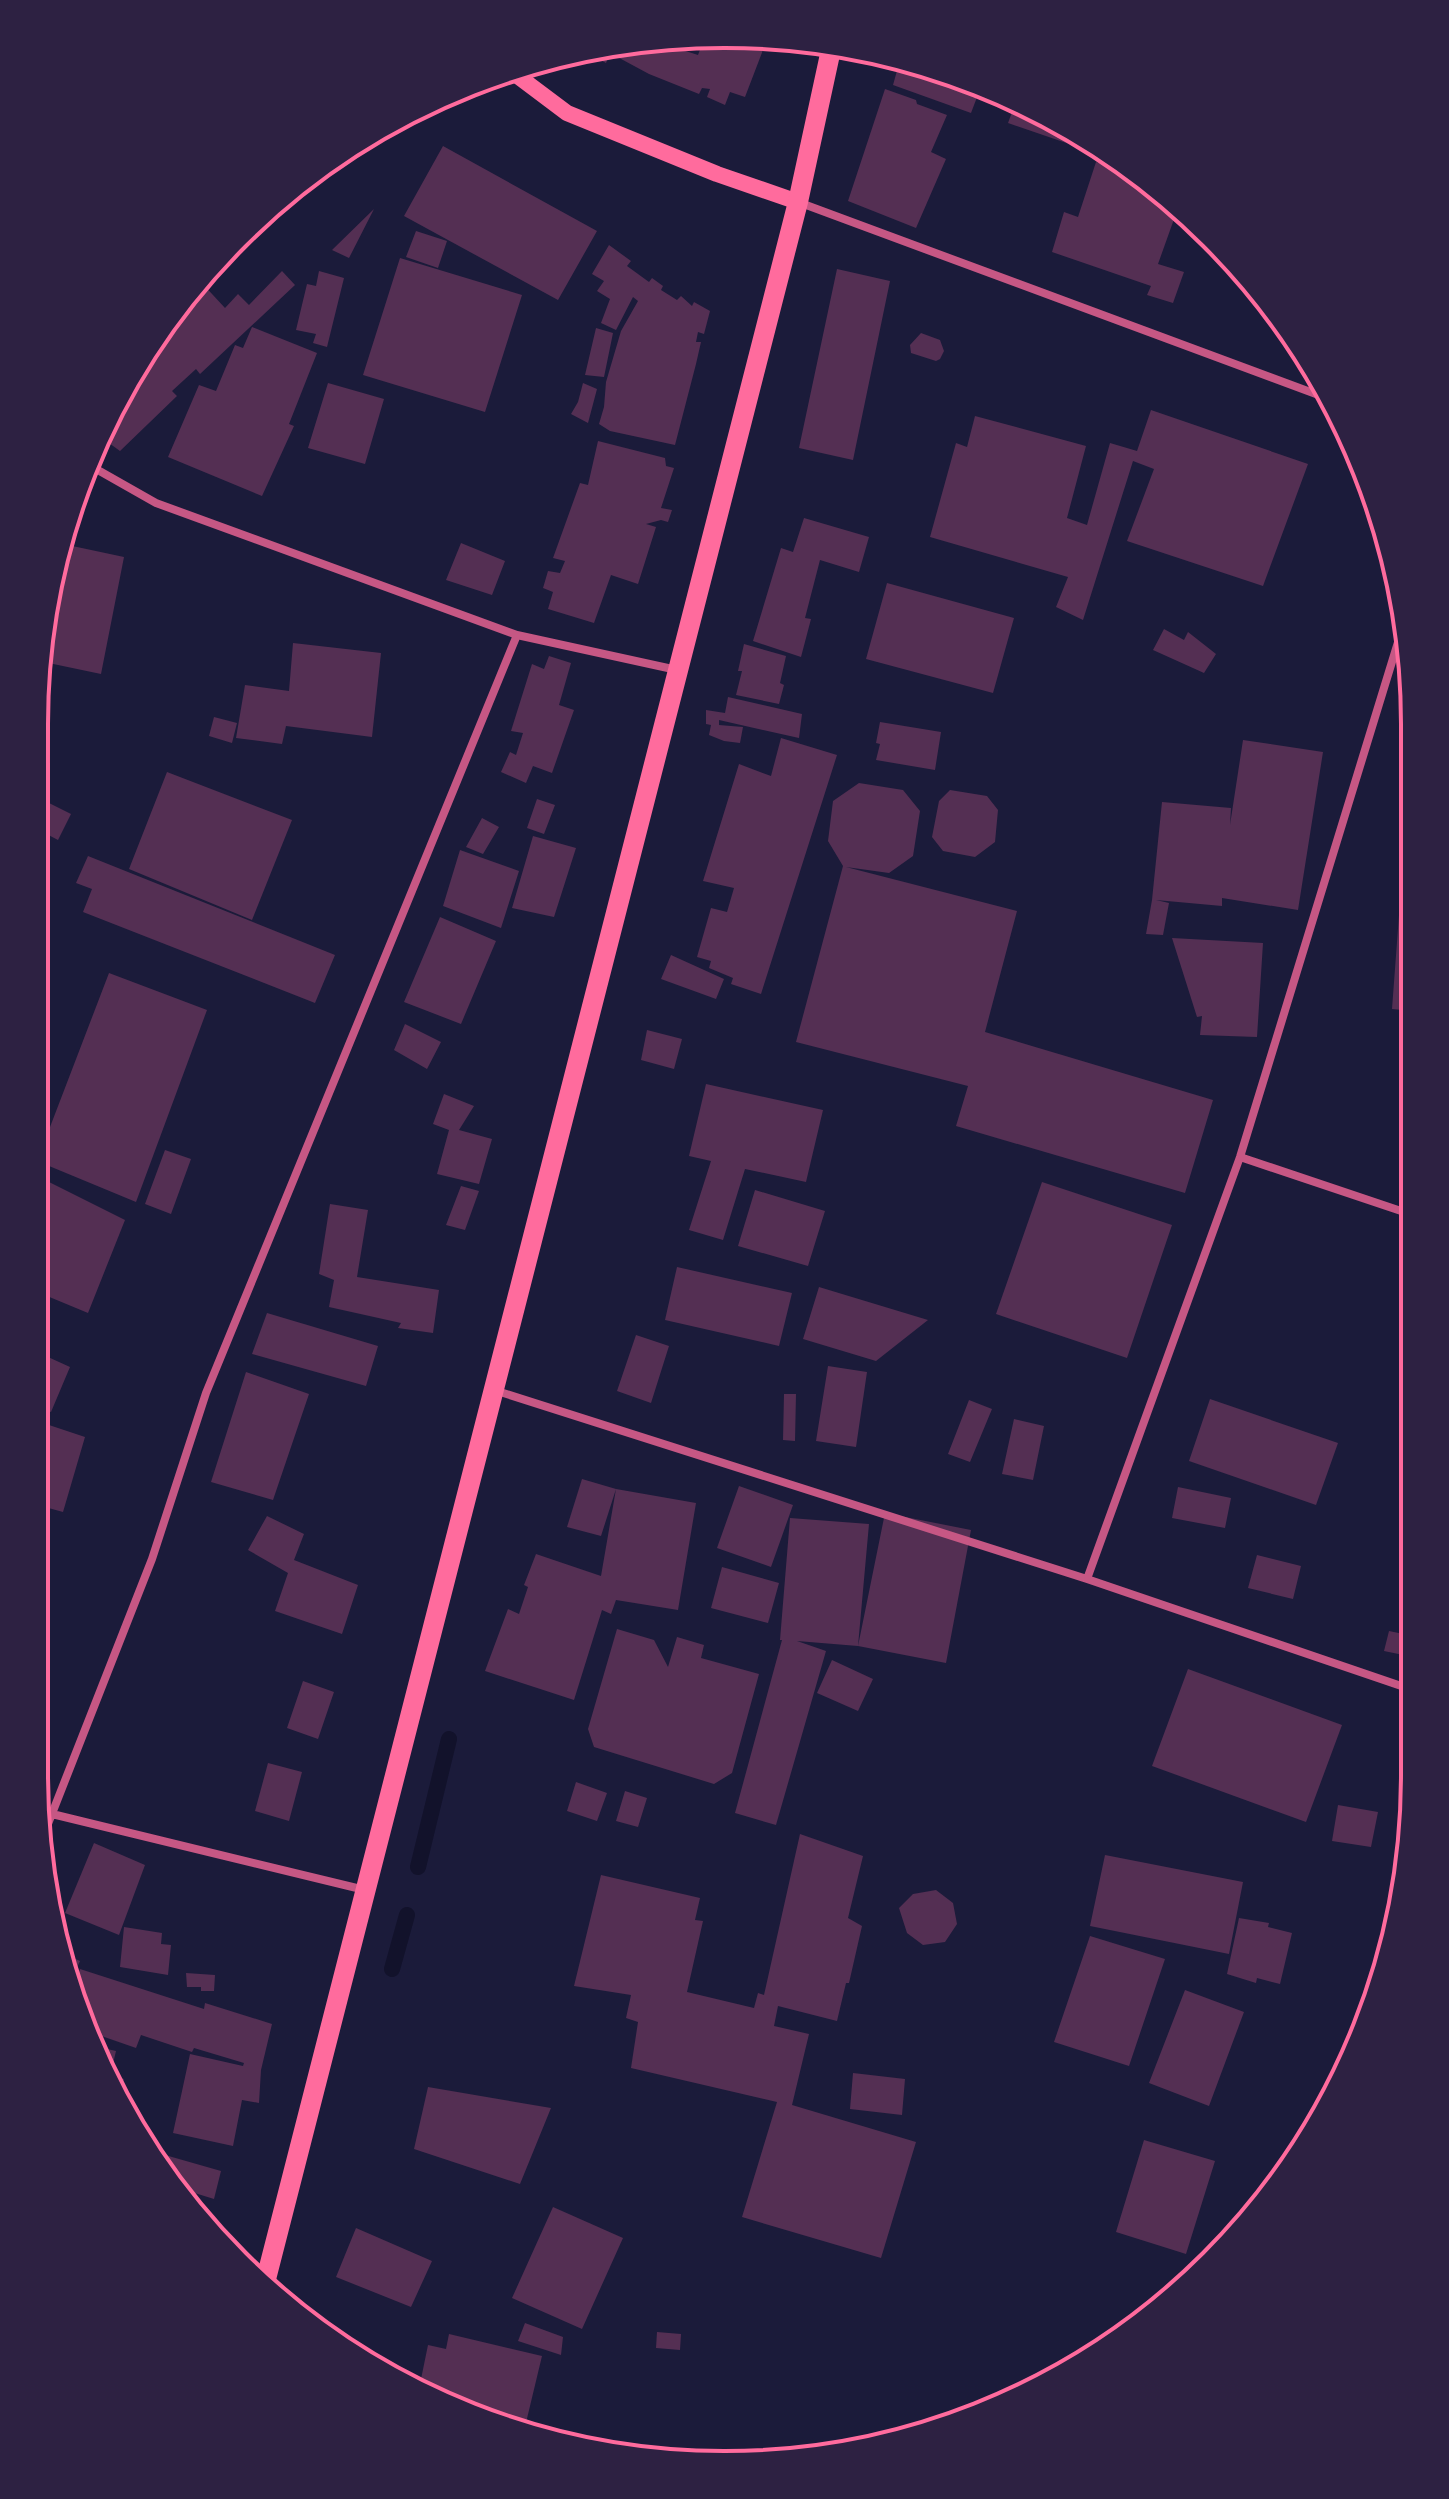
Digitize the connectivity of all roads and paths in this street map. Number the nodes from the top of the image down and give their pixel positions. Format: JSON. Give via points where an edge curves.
{"nodes":[{"id":1,"x":829,"y":57,"type":"edge"},
{"id":2,"x":522,"y":79,"type":"edge"},
{"id":3,"x":798,"y":202,"type":"junction"},
{"id":4,"x":1314,"y":393,"type":"edge"},
{"id":5,"x":98,"y":470,"type":"edge"},
{"id":6,"x":517,"y":635,"type":"junction"},
{"id":7,"x":1396,"y":648,"type":"edge"},
{"id":8,"x":677,"y":670,"type":"junction"},
{"id":9,"x":1240,"y":1157,"type":"junction"},
{"id":10,"x":1401,"y":1211,"type":"edge"},
{"id":11,"x":493,"y":1390,"type":"junction"},
{"id":12,"x":1087,"y":1579,"type":"junction"},
{"id":13,"x":1401,"y":1686,"type":"edge"},
{"id":14,"x":52,"y":1814,"type":"junction"},
{"id":15,"x":49,"y":1821,"type":"edge"},
{"id":16,"x":366,"y":1890,"type":"junction"},
{"id":17,"x":268,"y":2273,"type":"edge"}],
"edges":[{"from":1,"to":3,"type":"main road"},
{"from":2,"to":3,"type":"main road","via":[[567,113]]},
{"from":3,"to":4,"type":"street"},
{"from":3,"to":8,"type":"main road"},
{"from":5,"to":6,"type":"street","via":[[156,503]]},
{"from":6,"to":8,"type":"street"},
{"from":6,"to":14,"type":"street","via":[[206,1393],[152,1559]]},
{"from":7,"to":9,"type":"street"},
{"from":8,"to":11,"type":"main road"},
{"from":9,"to":10,"type":"street"},
{"from":9,"to":12,"type":"street"},
{"from":11,"to":12,"type":"street"},
{"from":11,"to":16,"type":"main road"},
{"from":12,"to":13,"type":"street"},
{"from":14,"to":15,"type":"street"},
{"from":14,"to":16,"type":"street"},
{"from":16,"to":17,"type":"main road"}]}
